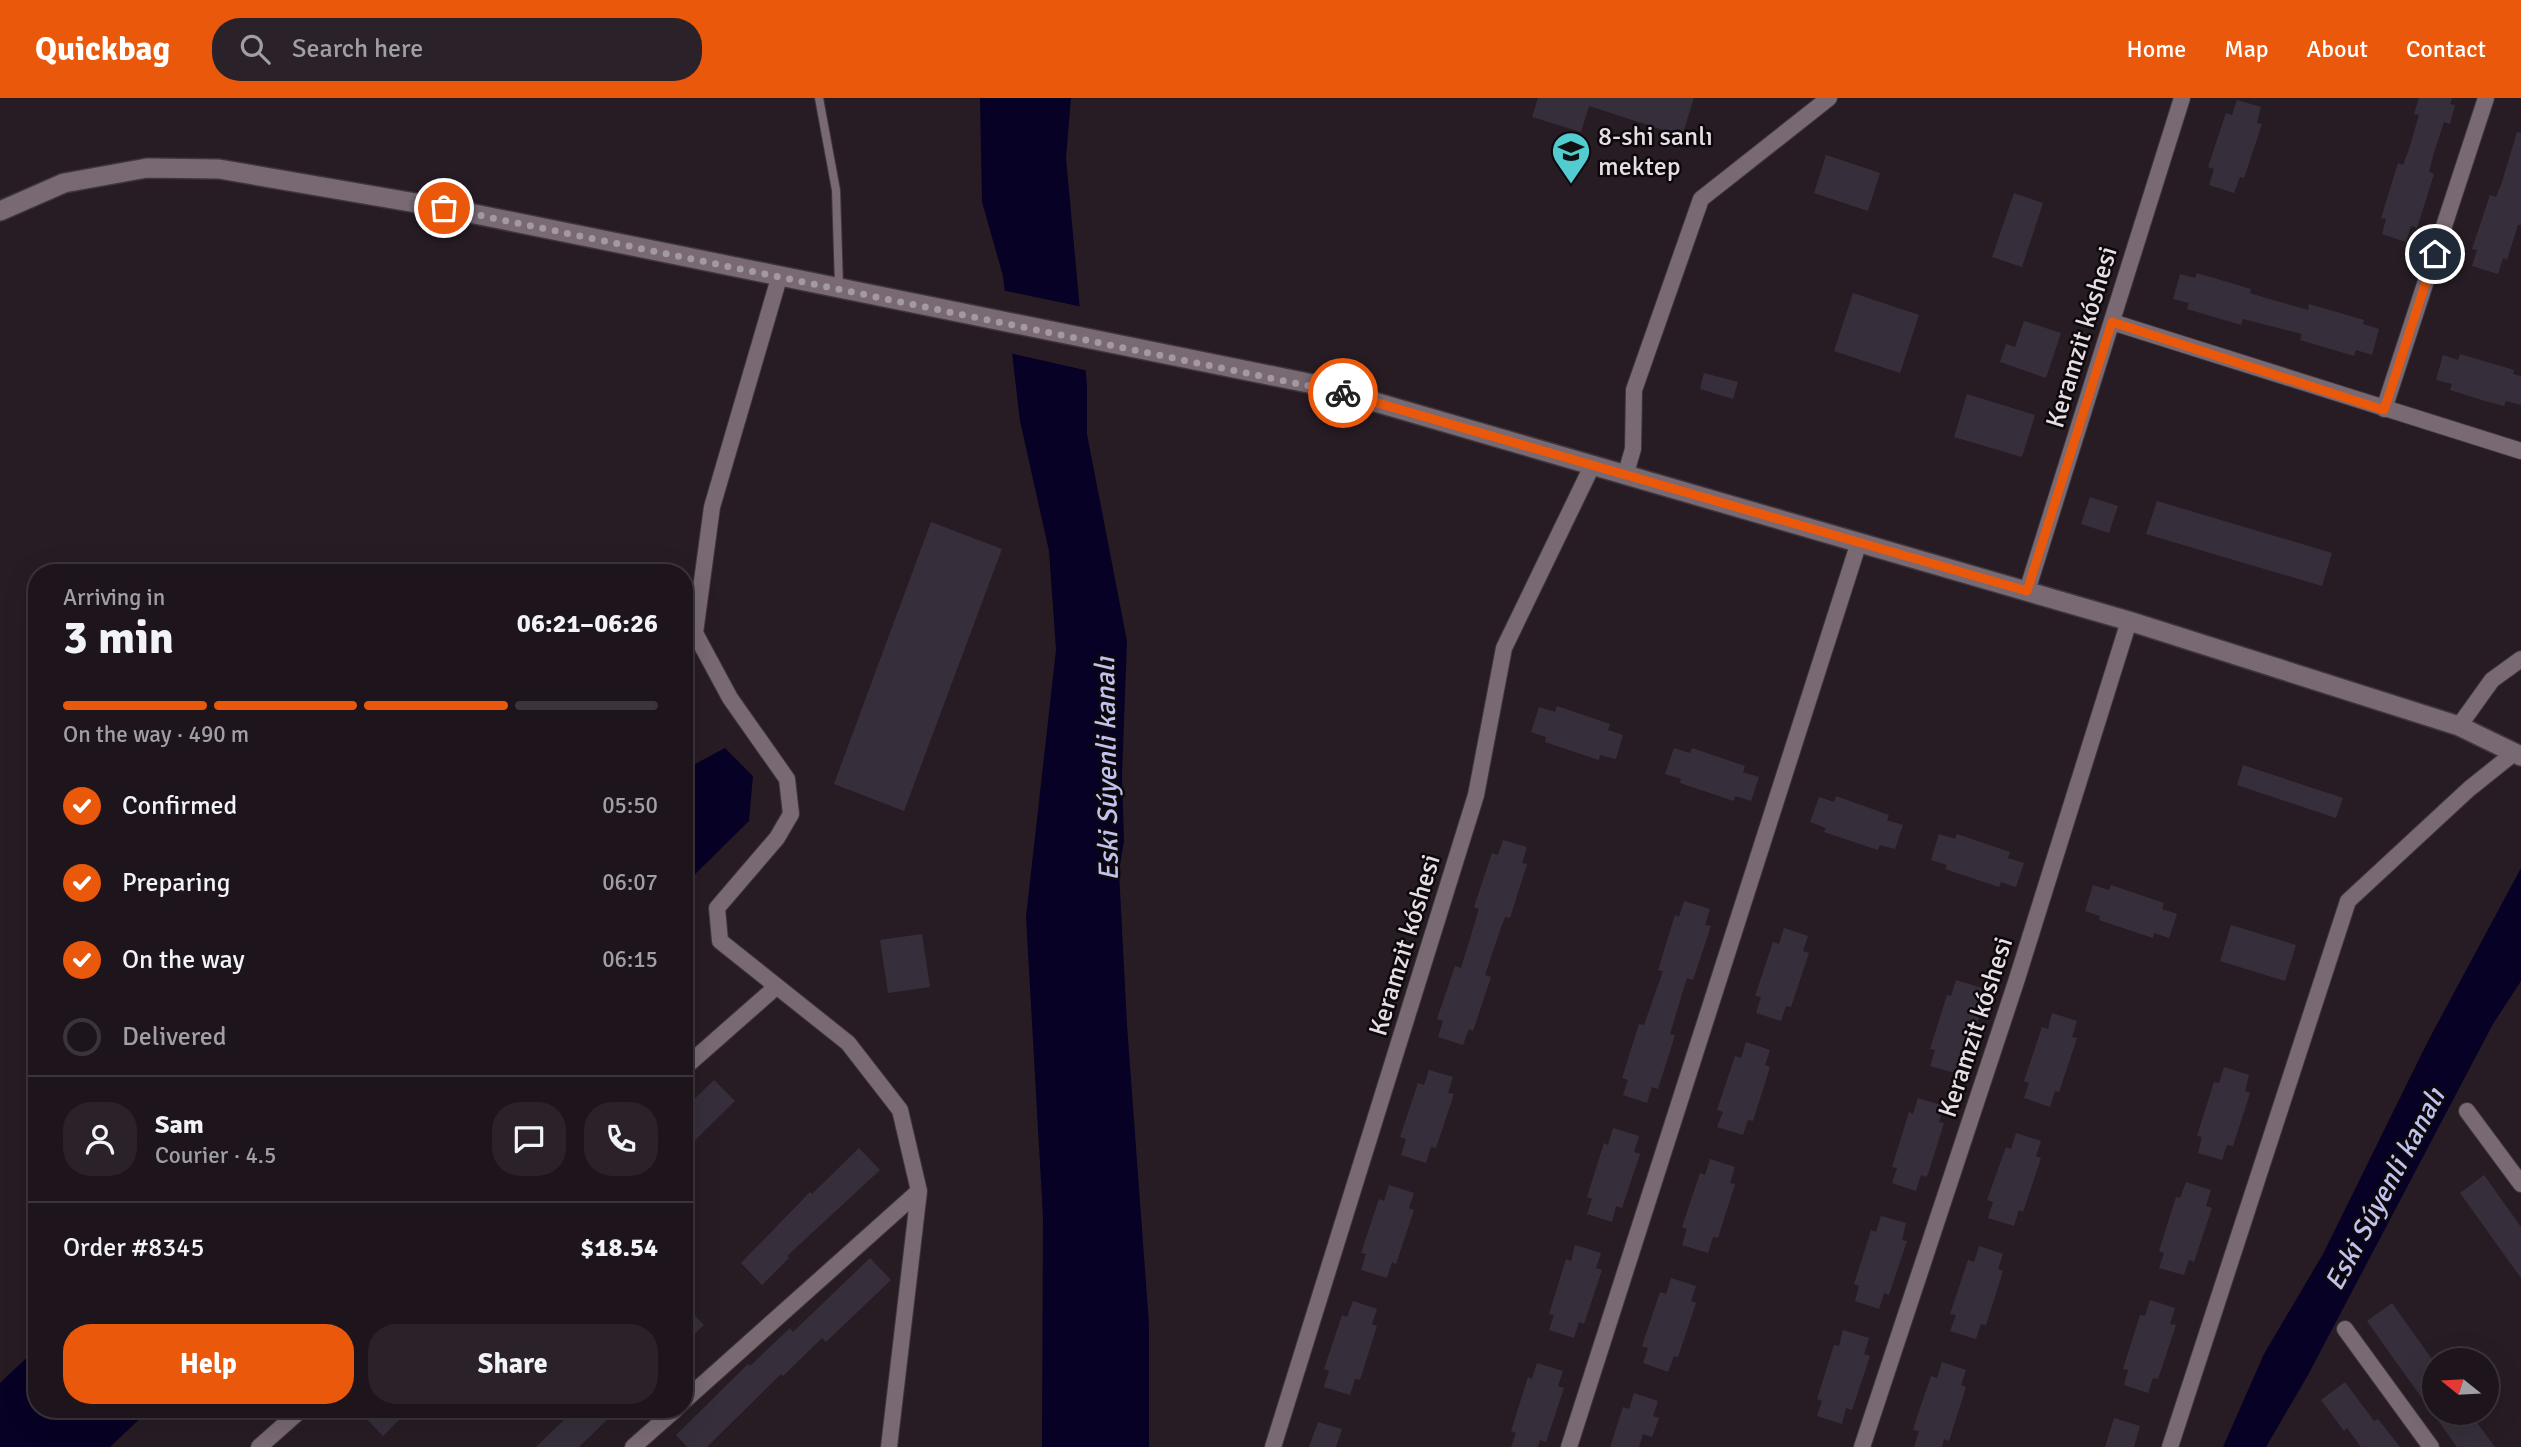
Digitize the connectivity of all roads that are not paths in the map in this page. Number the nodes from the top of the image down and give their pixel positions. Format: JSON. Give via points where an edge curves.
{"nodes":[{"id":1,"x":818,"y":98,"type":"edge"},
{"id":2,"x":1829,"y":98,"type":"edge"},
{"id":3,"x":2182,"y":98,"type":"edge"},
{"id":4,"x":2486,"y":98,"type":"edge"},
{"id":5,"x":0,"y":211,"type":"edge"},
{"id":6,"x":779,"y":278,"type":"junction"},
{"id":7,"x":839,"y":289,"type":"junction"},
{"id":8,"x":2112,"y":322,"type":"junction"},
{"id":9,"x":2384,"y":410,"type":"junction"},
{"id":10,"x":2521,"y":451,"type":"edge"},
{"id":11,"x":1593,"y":464,"type":"junction"},
{"id":12,"x":1626,"y":473,"type":"junction"},
{"id":13,"x":1859,"y":542,"type":"junction"},
{"id":14,"x":2027,"y":591,"type":"junction"},
{"id":15,"x":2129,"y":621,"type":"junction"},
{"id":16,"x":2521,"y":659,"type":"edge"},
{"id":17,"x":2459,"y":726,"type":"junction"},
{"id":18,"x":2517,"y":755,"type":"edge"},
{"id":19,"x":776,"y":987,"type":"junction"},
{"id":20,"x":693,"y":1060,"type":"edge"},
{"id":21,"x":2467,"y":1111,"type":"dead end"},
{"id":22,"x":2521,"y":1184,"type":"edge"},
{"id":23,"x":919,"y":1191,"type":"junction"},
{"id":24,"x":2345,"y":1329,"type":"dead end"},
{"id":25,"x":693,"y":1393,"type":"edge"},
{"id":26,"x":292,"y":1418,"type":"edge"},
{"id":27,"x":666,"y":1418,"type":"edge"},
{"id":28,"x":259,"y":1447,"type":"edge"},
{"id":29,"x":632,"y":1447,"type":"edge"},
{"id":30,"x":889,"y":1447,"type":"edge"},
{"id":31,"x":1273,"y":1447,"type":"edge"},
{"id":32,"x":1569,"y":1447,"type":"edge"},
{"id":33,"x":1862,"y":1447,"type":"edge"},
{"id":34,"x":2170,"y":1447,"type":"edge"},
{"id":35,"x":2431,"y":1447,"type":"edge"}],
"edges":[{"from":1,"to":7,"type":"lane","via":[[836,190]]},
{"from":2,"to":12,"type":"street","via":[[1702,199],[1634,390],[1633,449]]},
{"from":3,"to":8,"type":"street","name":"Keramzit kóshesi"},
{"from":4,"to":9,"type":"street"},
{"from":5,"to":6,"type":"street","via":[[64,183],[147,168],[219,169],[444,208]]},
{"from":6,"to":7,"type":"street"},
{"from":6,"to":19,"type":"street","via":[[712,507],[695,633],[730,698],[786,779],[791,814],[777,838],[717,908],[720,941]]},
{"from":7,"to":11,"type":"street","via":[[1313,384]]},
{"from":8,"to":9,"type":"street"},
{"from":8,"to":14,"type":"street","name":"Keramzit kóshesi"},
{"from":9,"to":10,"type":"street"},
{"from":11,"to":12,"type":"street"},
{"from":11,"to":31,"type":"street","name":"Keramzit kóshesi","via":[[1504,648],[1476,795]]},
{"from":12,"to":13,"type":"street"},
{"from":13,"to":14,"type":"street"},
{"from":13,"to":32,"type":"street"},
{"from":14,"to":15,"type":"street"},
{"from":15,"to":17,"type":"street"},
{"from":15,"to":33,"type":"street","name":"Keramzit kóshesi","via":[[2016,982]]},
{"from":16,"to":17,"type":"street","via":[[2492,680]]},
{"from":17,"to":18,"type":"street"},
{"from":18,"to":34,"type":"street","via":[[2469,789],[2348,901]]},
{"from":19,"to":20,"type":"street"},
{"from":19,"to":23,"type":"street","via":[[848,1043],[900,1110]]},
{"from":21,"to":22,"type":"street"},
{"from":23,"to":25,"type":"street"},
{"from":23,"to":30,"type":"street"},
{"from":24,"to":35,"type":"street"},
{"from":26,"to":28,"type":"street"},
{"from":27,"to":29,"type":"street"}]}
